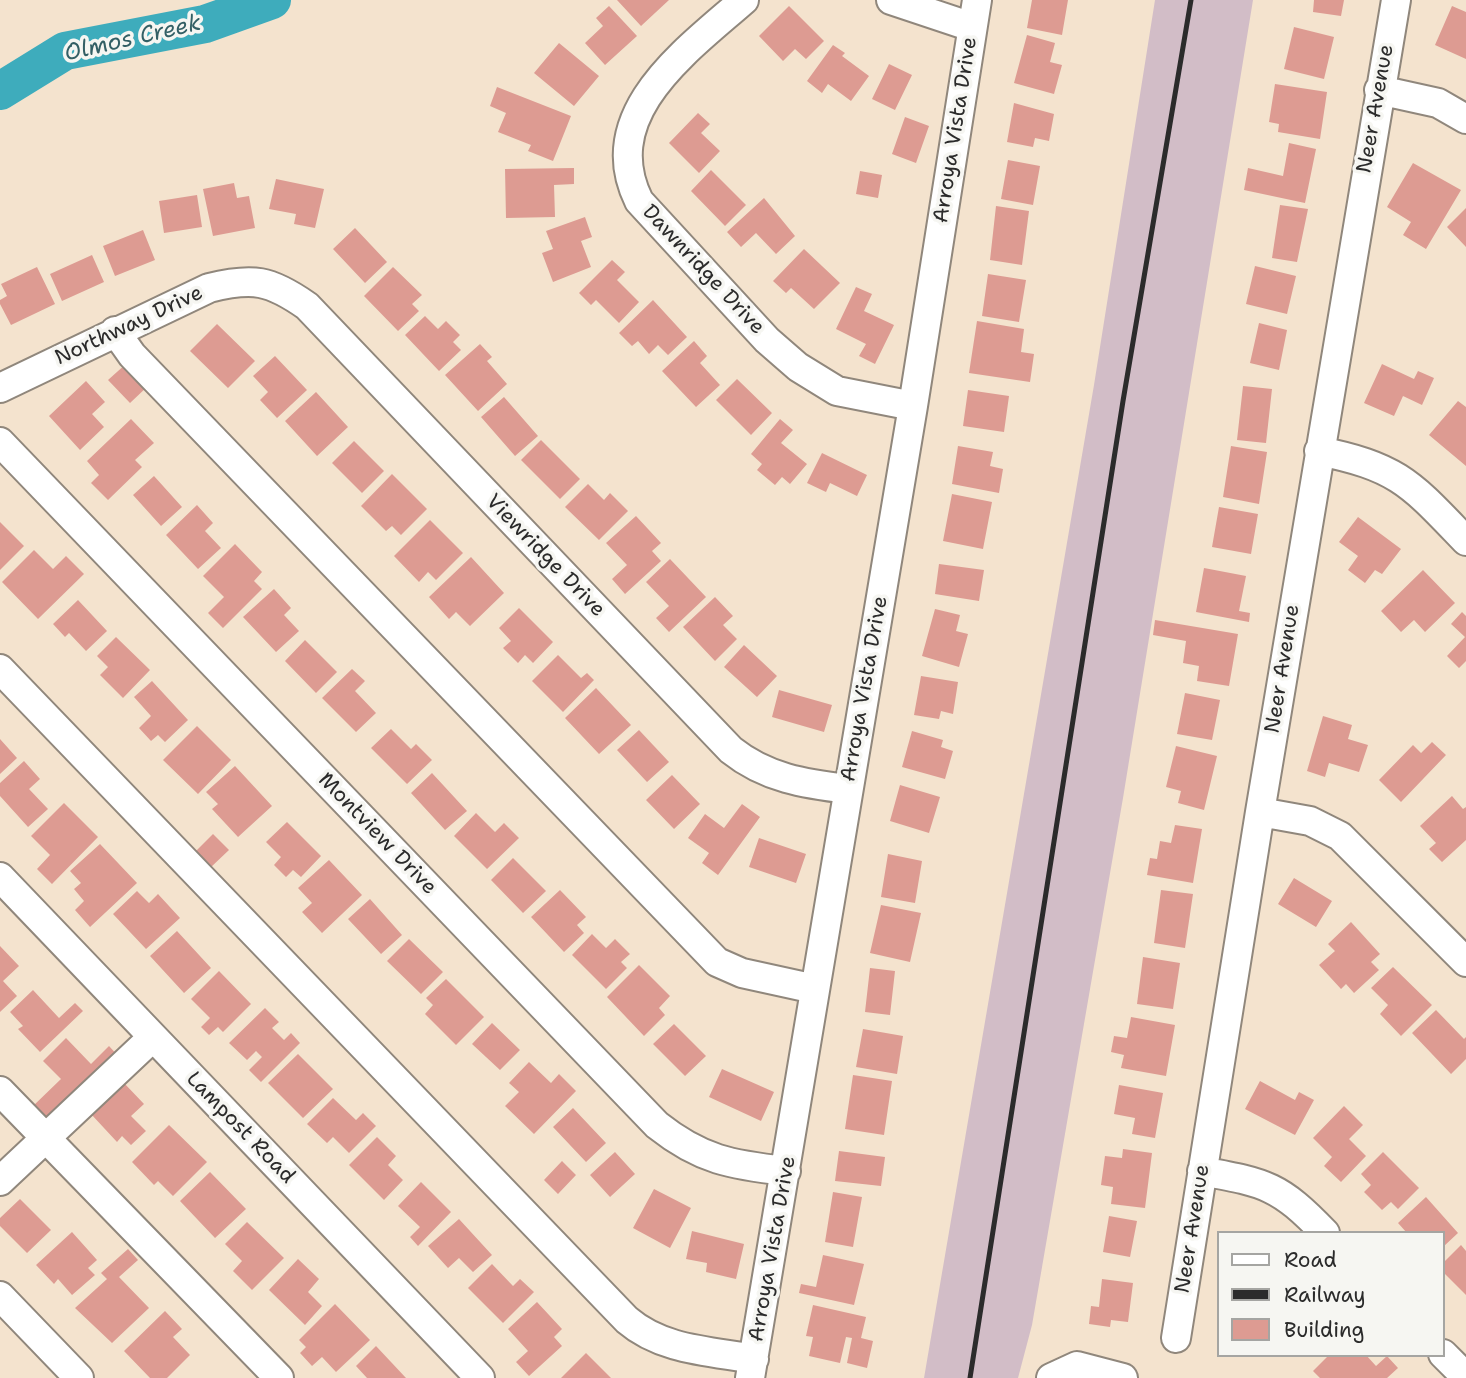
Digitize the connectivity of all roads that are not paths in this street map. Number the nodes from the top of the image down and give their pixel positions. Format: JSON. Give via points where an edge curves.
{"nodes":[{"id":1,"x":744,"y":0,"type":"edge"},
{"id":2,"x":891,"y":0,"type":"edge"},
{"id":3,"x":977,"y":0,"type":"edge"},
{"id":4,"x":1396,"y":0,"type":"edge"},
{"id":5,"x":972,"y":27,"type":"junction"},
{"id":6,"x":1379,"y":90,"type":"junction"},
{"id":7,"x":1466,"y":119,"type":"edge"},
{"id":8,"x":264,"y":281,"type":"joint"},
{"id":9,"x":115,"y":331,"type":"junction"},
{"id":10,"x":0,"y":388,"type":"edge"},
{"id":11,"x":913,"y":406,"type":"junction"},
{"id":12,"x":0,"y":442,"type":"edge"},
{"id":13,"x":1319,"y":451,"type":"junction"},
{"id":14,"x":1466,"y":541,"type":"edge"},
{"id":15,"x":0,"y":669,"type":"edge"},
{"id":16,"x":848,"y":789,"type":"junction"},
{"id":17,"x":1260,"y":812,"type":"junction"},
{"id":18,"x":0,"y":877,"type":"edge"},
{"id":19,"x":1466,"y":962,"type":"edge"},
{"id":20,"x":815,"y":989,"type":"junction"},
{"id":21,"x":153,"y":1037,"type":"junction"},
{"id":22,"x":0,"y":1091,"type":"edge"},
{"id":23,"x":46,"y":1138,"type":"junction"},
{"id":24,"x":786,"y":1171,"type":"junction"},
{"id":25,"x":1202,"y":1171,"type":"junction"},
{"id":26,"x":0,"y":1181,"type":"edge"},
{"id":27,"x":1323,"y":1231,"type":"edge"},
{"id":28,"x":0,"y":1296,"type":"edge"},
{"id":29,"x":1176,"y":1338,"type":"dead end"},
{"id":30,"x":1445,"y":1356,"type":"edge"},
{"id":31,"x":752,"y":1368,"type":"edge"},
{"id":32,"x":1466,"y":1377,"type":"edge"},
{"id":33,"x":79,"y":1378,"type":"edge"},
{"id":34,"x":279,"y":1378,"type":"edge"},
{"id":35,"x":480,"y":1378,"type":"edge"},
{"id":36,"x":1051,"y":1378,"type":"edge"},
{"id":37,"x":1123,"y":1378,"type":"edge"}],
"edges":[{"from":1,"to":11,"type":"street","name":"Dawnridge Drive","via":[[641,102],[628,143],[631,187],[648,211],[797,367],[837,391]]},
{"from":2,"to":5,"type":"street"},
{"from":3,"to":5,"type":"street","name":"Arroya Vista Drive"},
{"from":4,"to":6,"type":"street","name":"Neer Avenue"},
{"from":5,"to":11,"type":"street","name":"Arroya Vista Drive"},
{"from":6,"to":7,"type":"street","via":[[1438,103]]},
{"from":6,"to":13,"type":"street","name":"Neer Avenue"},
{"from":8,"to":9,"type":"street","name":"Northway Drive","via":[[236,281],[209,288]]},
{"from":8,"to":16,"type":"street","name":"Viewridge Drive","via":[[307,306],[731,750],[766,773]]},
{"from":9,"to":10,"type":"street","name":"Northway Drive"},
{"from":9,"to":20,"type":"street","via":[[132,355],[718,962],[743,973]]},
{"from":11,"to":16,"type":"street","name":"Arroya Vista Drive"},
{"from":12,"to":24,"type":"street","name":"Montview Drive","via":[[657,1125],[707,1158]]},
{"from":13,"to":14,"type":"street","via":[[1366,460],[1400,476]]},
{"from":13,"to":17,"type":"street","name":"Neer Avenue"},
{"from":15,"to":31,"type":"street","via":[[627,1320],[663,1343]]},
{"from":16,"to":20,"type":"street","name":"Arroya Vista Drive"},
{"from":17,"to":19,"type":"street","via":[[1310,821],[1340,836]]},
{"from":17,"to":25,"type":"street","name":"Neer Avenue"},
{"from":18,"to":21,"type":"street","name":"Lampost Road"},
{"from":20,"to":24,"type":"street","name":"Arroya Vista Drive"},
{"from":21,"to":23,"type":"street"},
{"from":21,"to":35,"type":"street","name":"Lampost Road"},
{"from":22,"to":23,"type":"street"},
{"from":23,"to":26,"type":"street"},
{"from":23,"to":34,"type":"street"},
{"from":24,"to":31,"type":"street","name":"Arroya Vista Drive"},
{"from":25,"to":27,"type":"street","via":[[1271,1186]]},
{"from":25,"to":29,"type":"street","name":"Neer Avenue"},
{"from":28,"to":33,"type":"street"},
{"from":30,"to":32,"type":"street"},
{"from":36,"to":37,"type":"street","via":[[1077,1366]]}]}
